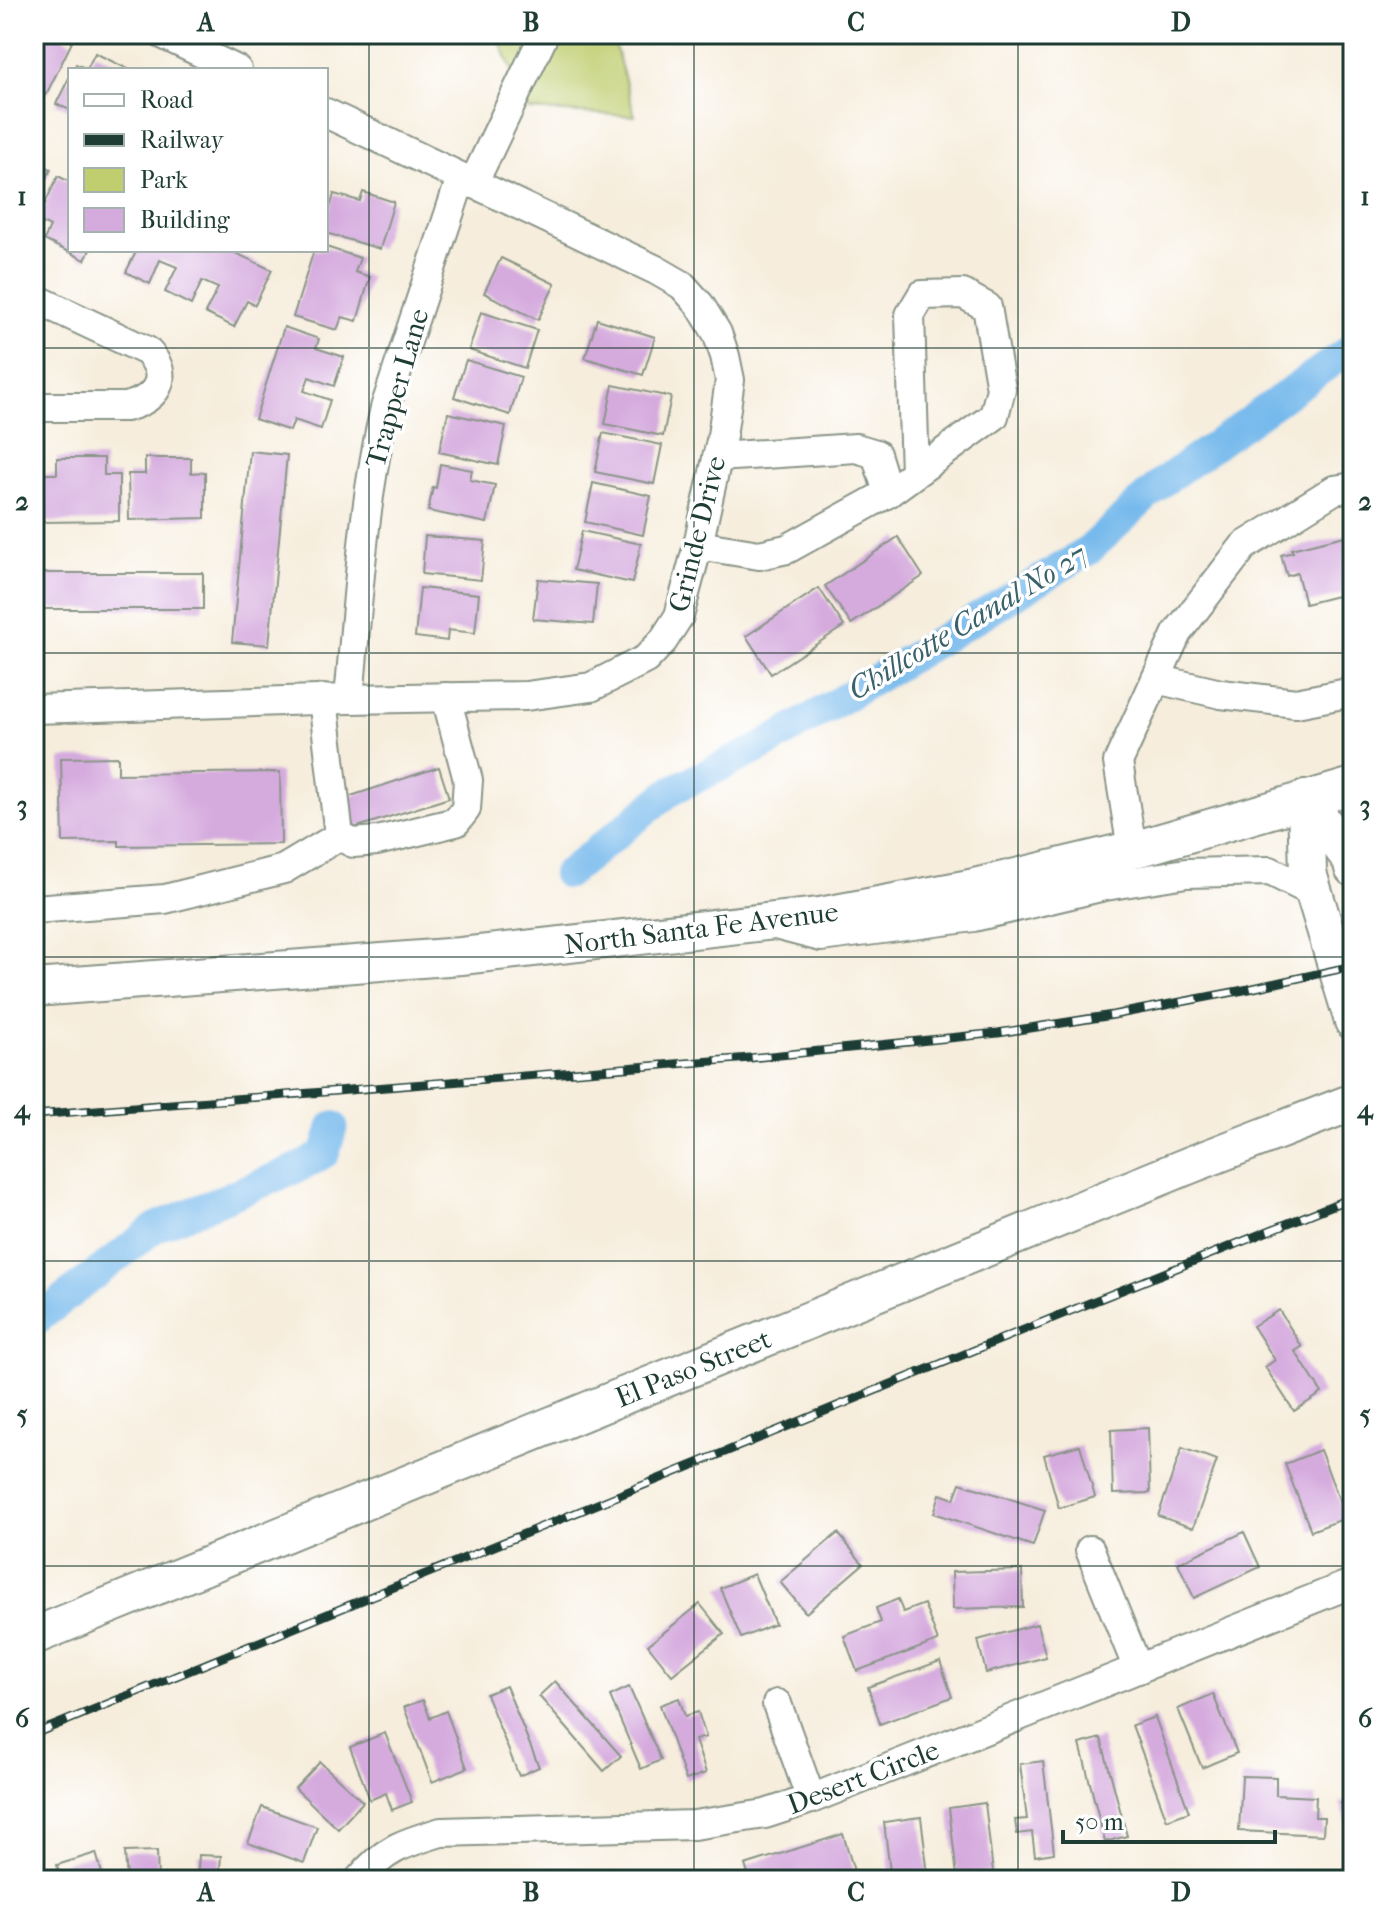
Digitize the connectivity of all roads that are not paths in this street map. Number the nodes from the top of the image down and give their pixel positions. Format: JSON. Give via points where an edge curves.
{"nodes":[{"id":1,"x":162,"y":34,"type":"edge"},
{"id":2,"x":541,"y":34,"type":"edge"},
{"id":3,"x":233,"y":68,"type":"edge"},
{"id":4,"x":328,"y":114,"type":"edge"},
{"id":5,"x":467,"y":181,"type":"junction"},
{"id":6,"x":34,"y":298,"type":"edge"},
{"id":7,"x":34,"y":407,"type":"edge"},
{"id":8,"x":717,"y":457,"type":"junction"},
{"id":9,"x":915,"y":473,"type":"junction"},
{"id":10,"x":1353,"y":487,"type":"edge"},
{"id":11,"x":888,"y":493,"type":"junction"},
{"id":12,"x":698,"y":545,"type":"junction"},
{"id":13,"x":1156,"y":679,"type":"junction"},
{"id":14,"x":1353,"y":692,"type":"edge"},
{"id":15,"x":446,"y":697,"type":"junction"},
{"id":16,"x":336,"y":699,"type":"junction"},
{"id":17,"x":34,"y":709,"type":"edge"},
{"id":18,"x":1353,"y":786,"type":"edge"},
{"id":19,"x":1306,"y":799,"type":"junction"},
{"id":20,"x":339,"y":836,"type":"junction"},
{"id":21,"x":1132,"y":850,"type":"junction"},
{"id":22,"x":1353,"y":868,"type":"edge"},
{"id":23,"x":1314,"y":893,"type":"junction"},
{"id":24,"x":34,"y":909,"type":"edge"},
{"id":25,"x":767,"y":923,"type":"junction"},
{"id":26,"x":34,"y":988,"type":"edge"},
{"id":27,"x":1353,"y":1021,"type":"edge"},
{"id":28,"x":1353,"y":1102,"type":"edge"},
{"id":29,"x":1090,"y":1550,"type":"dead end"},
{"id":30,"x":1353,"y":1583,"type":"edge"},
{"id":31,"x":34,"y":1636,"type":"edge"},
{"id":32,"x":1138,"y":1669,"type":"junction"},
{"id":33,"x":777,"y":1704,"type":"dead end"},
{"id":34,"x":811,"y":1799,"type":"junction"},
{"id":35,"x":359,"y":1880,"type":"edge"}],
"edges":[{"from":1,"to":3,"type":"street"},
{"from":2,"to":5,"type":"street","name":"Trapper Lane"},
{"from":4,"to":5,"type":"street","name":"Grinde Drive"},
{"from":5,"to":8,"type":"street","name":"Grinde Drive","via":[[682,285],[717,333],[730,380]]},
{"from":5,"to":16,"type":"street","name":"Trapper Lane","via":[[385,408]]},
{"from":6,"to":7,"type":"street","via":[[147,351],[160,378],[150,397],[126,407]]},
{"from":8,"to":11,"type":"street","via":[[856,448],[876,454]]},
{"from":8,"to":12,"type":"street","name":"Grinde Drive"},
{"from":9,"to":9,"type":"street","via":[[994,416],[1001,389],[987,307],[963,294],[922,295],[910,315]]},
{"from":9,"to":11,"type":"street"},
{"from":10,"to":13,"type":"street","via":[[1334,490],[1244,546],[1177,633]]},
{"from":11,"to":12,"type":"street","via":[[787,549],[759,555]]},
{"from":12,"to":15,"type":"street","name":"Grinde Drive","via":[[679,616],[646,659],[591,687],[526,696]]},
{"from":13,"to":14,"type":"street","via":[[1296,703]]},
{"from":13,"to":21,"type":"street","via":[[1118,762]]},
{"from":15,"to":16,"type":"street","name":"Grinde Drive"},
{"from":15,"to":20,"type":"street","via":[[468,780],[466,809],[456,822],[377,841],[353,843]]},
{"from":16,"to":17,"type":"street","name":"Grinde Drive"},
{"from":16,"to":20,"type":"street","name":"Trapper Lane"},
{"from":18,"to":19,"type":"main road","name":"North Santa Fe Avenue"},
{"from":19,"to":21,"type":"main road","name":"North Santa Fe Avenue"},
{"from":19,"to":22,"type":"main road"},
{"from":19,"to":23,"type":"main road","via":[[1308,873]]},
{"from":20,"to":24,"type":"street","via":[[284,869],[165,899]]},
{"from":21,"to":25,"type":"main road","name":"North Santa Fe Avenue","via":[[957,891]]},
{"from":23,"to":25,"type":"street","via":[[1270,871],[1186,873],[974,917],[821,937]]},
{"from":23,"to":27,"type":"main road"},
{"from":25,"to":26,"type":"main road","name":"North Santa Fe Avenue","via":[[461,956]]},
{"from":28,"to":31,"type":"main road","name":"El Paso Street"},
{"from":29,"to":32,"type":"street"},
{"from":30,"to":32,"type":"street","name":"Desert Circle"},
{"from":32,"to":34,"type":"street","name":"Desert Circle"},
{"from":33,"to":34,"type":"street"},
{"from":34,"to":35,"type":"street","name":"Desert Circle","via":[[765,1814],[694,1825],[441,1832],[406,1842],[374,1862]]}]}
